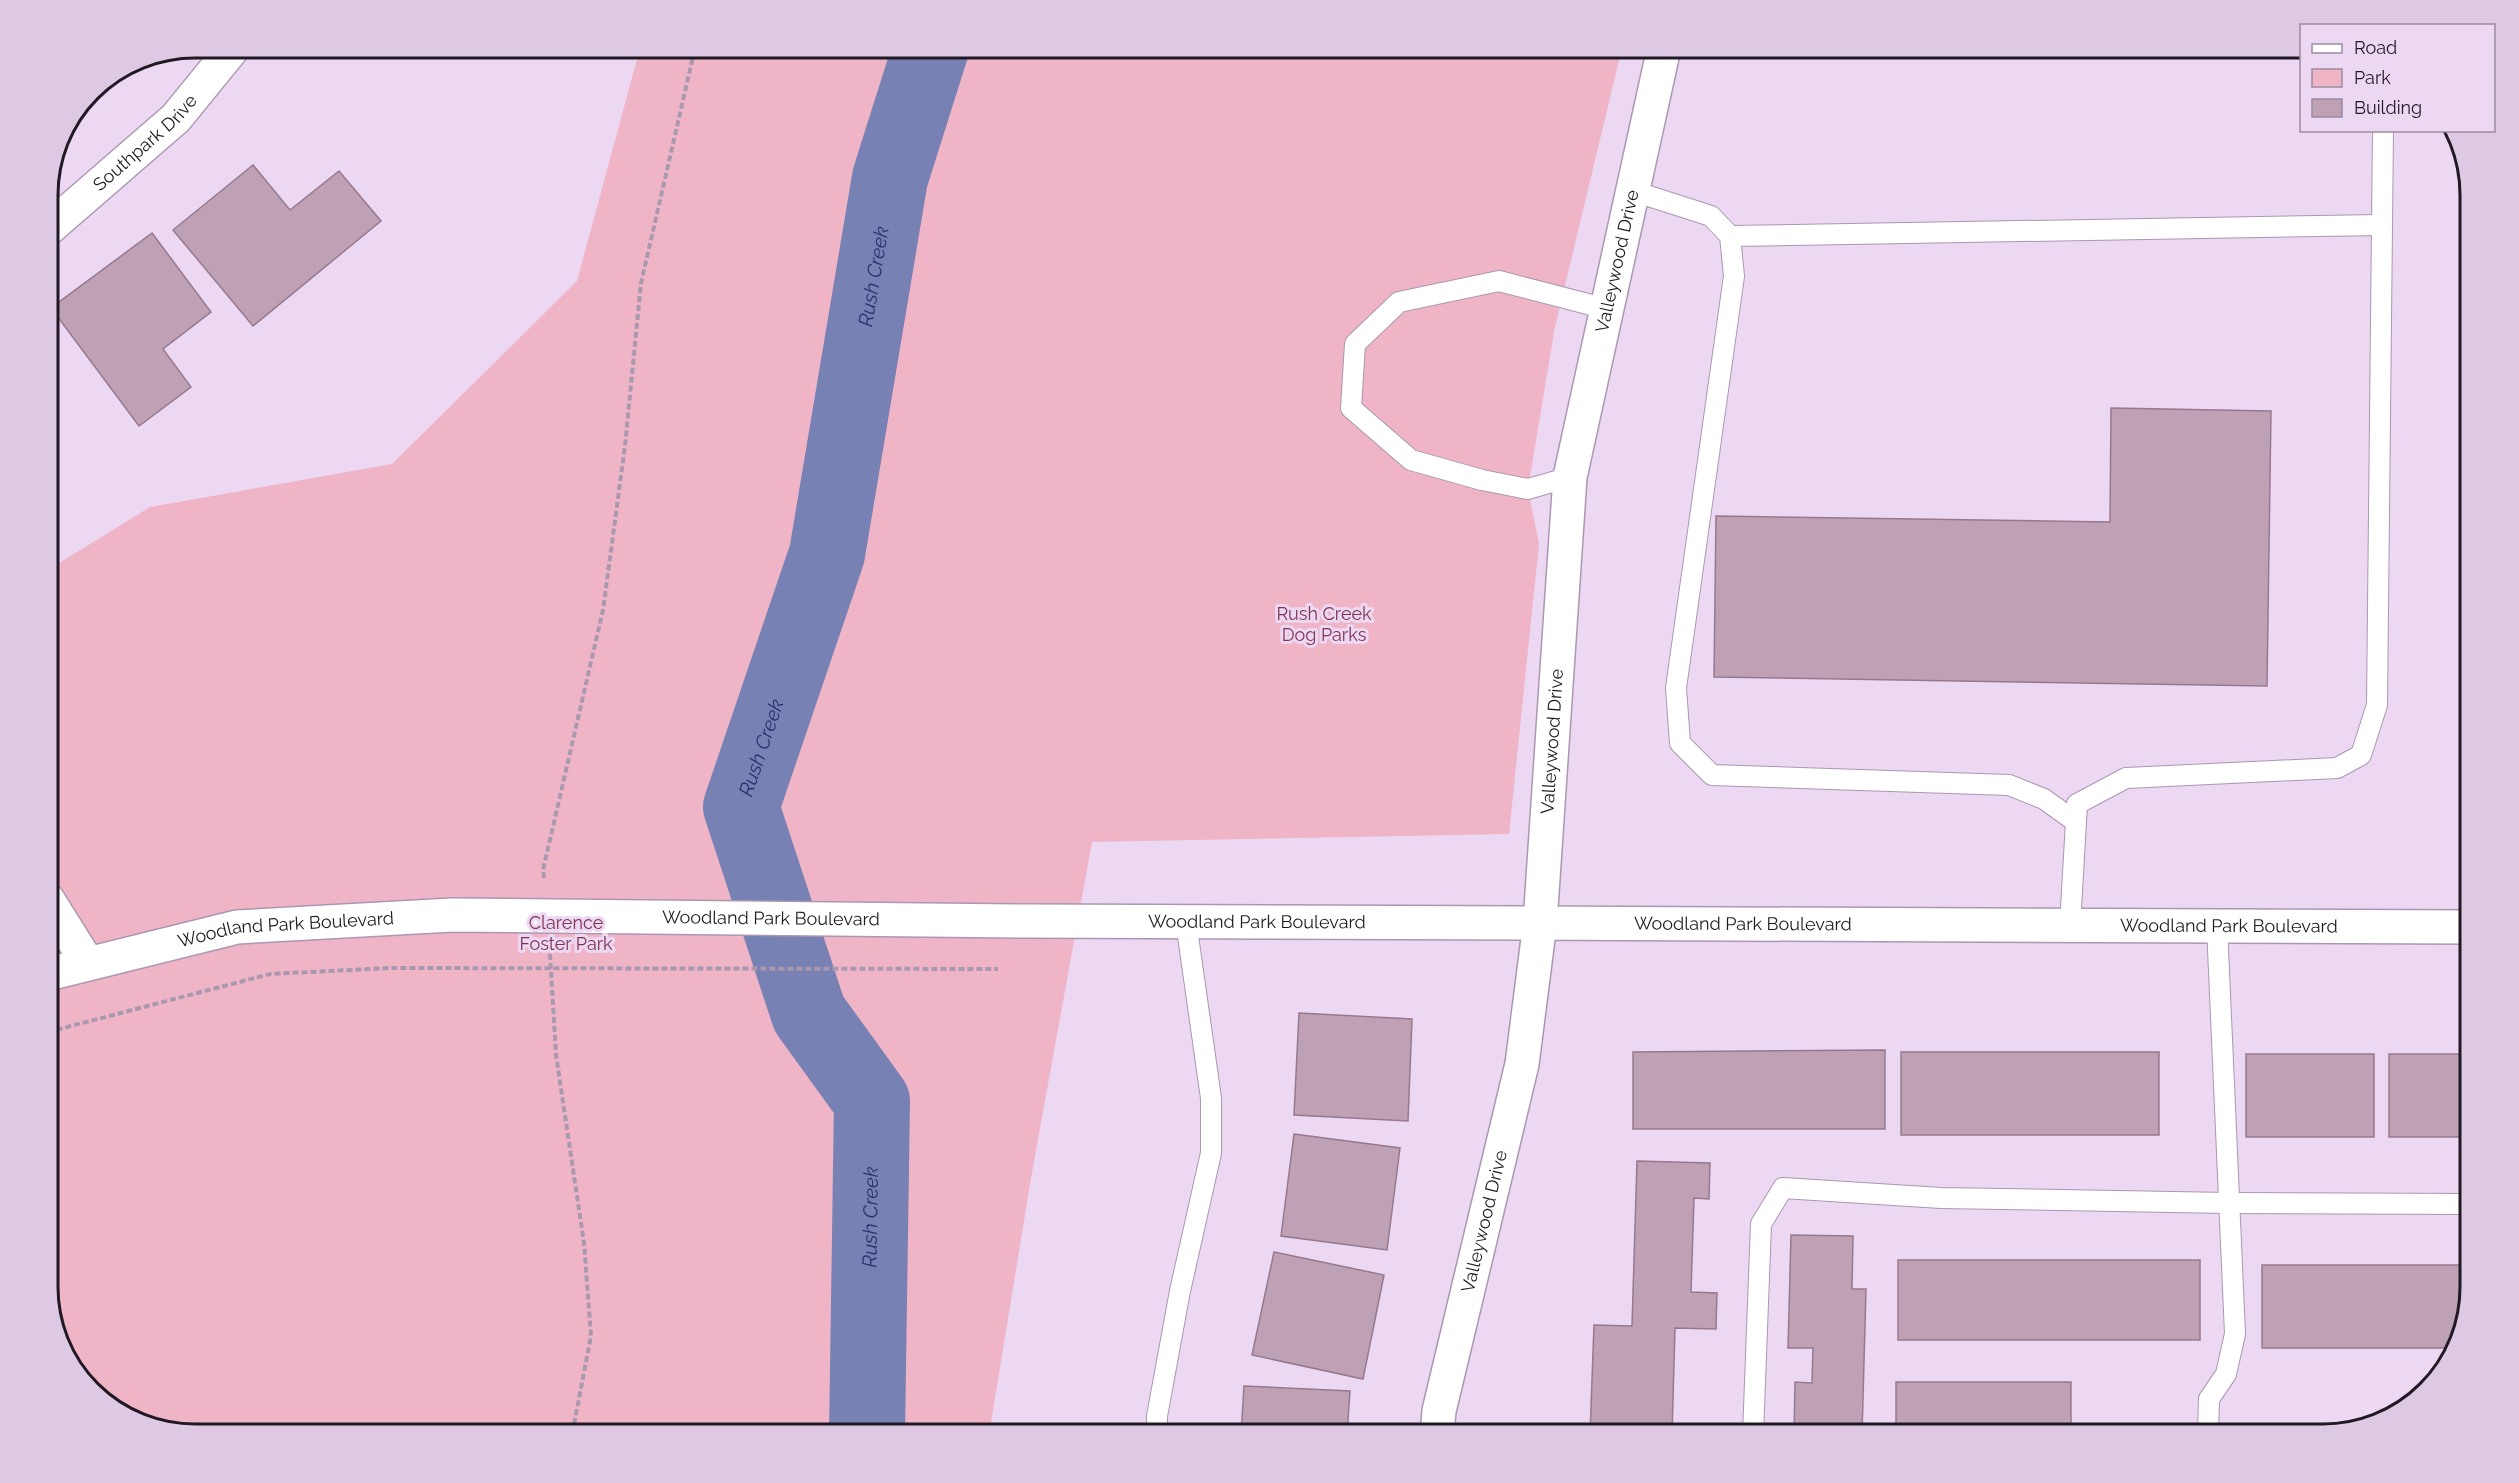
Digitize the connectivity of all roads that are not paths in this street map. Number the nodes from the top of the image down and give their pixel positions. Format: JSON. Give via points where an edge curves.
{"nodes":[{"id":1,"x":225,"y":58,"type":"edge"},
{"id":2,"x":1663,"y":58,"type":"edge"},
{"id":3,"x":2383,"y":132,"type":"edge"},
{"id":4,"x":1633,"y":191,"type":"junction"},
{"id":5,"x":59,"y":219,"type":"edge"},
{"id":6,"x":2382,"y":225,"type":"junction"},
{"id":7,"x":1730,"y":236,"type":"junction"},
{"id":8,"x":1608,"y":309,"type":"junction"},
{"id":9,"x":1570,"y":477,"type":"junction"},
{"id":10,"x":2076,"y":822,"type":"junction"},
{"id":11,"x":59,"y":917,"type":"edge"},
{"id":12,"x":1186,"y":922,"type":"junction"},
{"id":13,"x":1540,"y":923,"type":"junction"},
{"id":14,"x":2070,"y":926,"type":"junction"},
{"id":15,"x":2217,"y":926,"type":"junction"},
{"id":16,"x":2460,"y":927,"type":"edge"},
{"id":17,"x":87,"y":962,"type":"junction"},
{"id":18,"x":59,"y":971,"type":"edge"},
{"id":19,"x":2229,"y":1203,"type":"junction"},
{"id":20,"x":2460,"y":1204,"type":"edge"},
{"id":21,"x":1157,"y":1424,"type":"edge"},
{"id":22,"x":1438,"y":1424,"type":"edge"},
{"id":23,"x":1753,"y":1424,"type":"edge"},
{"id":24,"x":2208,"y":1424,"type":"edge"}],
"edges":[{"from":1,"to":5,"type":"street","name":"Southpark Drive","via":[[176,118]]},
{"from":2,"to":4,"type":"street","name":"Valleywood Drive"},
{"from":3,"to":6,"type":"lane"},
{"from":4,"to":7,"type":"lane","via":[[1711,216]]},
{"from":4,"to":8,"type":"street","name":"Valleywood Drive"},
{"from":6,"to":7,"type":"lane"},
{"from":6,"to":10,"type":"lane","via":[[2377,705],[2361,755],[2337,768],[2126,778],[2077,804]]},
{"from":7,"to":10,"type":"lane","via":[[1734,276],[1676,688],[1680,743],[1712,775],[2008,785],[2044,799]]},
{"from":8,"to":9,"type":"street","name":"Valleywood Drive"},
{"from":8,"to":9,"type":"lane","via":[[1498,281],[1399,302],[1355,344],[1351,408],[1411,460],[1528,489]]},
{"from":9,"to":13,"type":"street","name":"Valleywood Drive"},
{"from":10,"to":14,"type":"lane"},
{"from":11,"to":17,"type":"street"},
{"from":12,"to":13,"type":"street","name":"Woodland Park Boulevard"},
{"from":12,"to":17,"type":"street","name":"Woodland Park Boulevard","via":[[452,915],[237,927]]},
{"from":12,"to":21,"type":"lane","via":[[1211,1098],[1211,1153],[1180,1291]]},
{"from":13,"to":14,"type":"street","name":"Woodland Park Boulevard"},
{"from":13,"to":22,"type":"street","name":"Valleywood Drive","via":[[1522,1064]]},
{"from":14,"to":15,"type":"street","name":"Woodland Park Boulevard"},
{"from":15,"to":16,"type":"street","name":"Woodland Park Boulevard"},
{"from":15,"to":19,"type":"lane"},
{"from":17,"to":18,"type":"street","name":"Woodland Park Boulevard"},
{"from":19,"to":20,"type":"lane"},
{"from":19,"to":23,"type":"lane","via":[[1941,1198],[1783,1188],[1761,1224]]},
{"from":19,"to":24,"type":"lane","via":[[2235,1334],[2226,1374],[2209,1399]]}]}
